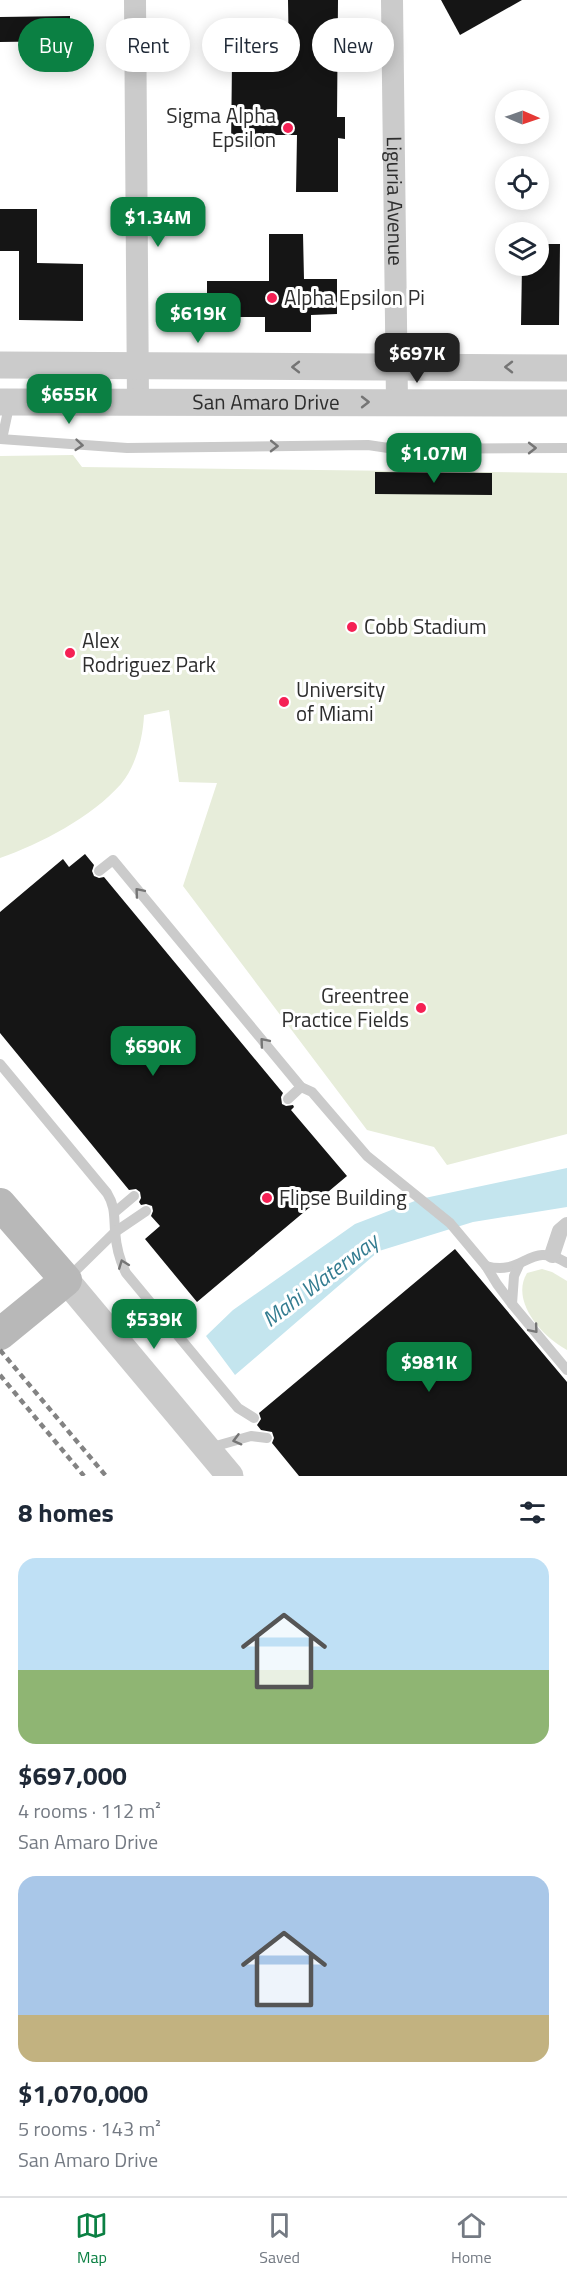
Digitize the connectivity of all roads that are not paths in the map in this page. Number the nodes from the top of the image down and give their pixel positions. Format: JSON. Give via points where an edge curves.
{"nodes":[{"id":1,"x":135,"y":0,"type":"edge"},
{"id":2,"x":392,"y":0,"type":"edge"},
{"id":3,"x":0,"y":366,"type":"edge"},
{"id":4,"x":138,"y":366,"type":"junction"},
{"id":5,"x":396,"y":367,"type":"junction"},
{"id":6,"x":567,"y":368,"type":"edge"},
{"id":7,"x":5,"y":402,"type":"edge"},
{"id":8,"x":138,"y":402,"type":"junction"},
{"id":9,"x":397,"y":402,"type":"junction"},
{"id":10,"x":567,"y":403,"type":"edge"},
{"id":11,"x":1,"y":439,"type":"edge"},
{"id":12,"x":567,"y":448,"type":"edge"},
{"id":13,"x":99,"y":871,"type":"dead end"},
{"id":14,"x":0,"y":1064,"type":"edge"},
{"id":15,"x":301,"y":1087,"type":"junction"},
{"id":16,"x":288,"y":1099,"type":"dead end"},
{"id":17,"x":134,"y":1196,"type":"dead end"},
{"id":18,"x":0,"y":1204,"type":"edge"},
{"id":19,"x":146,"y":1210,"type":"dead end"},
{"id":20,"x":115,"y":1212,"type":"junction"},
{"id":21,"x":567,"y":1225,"type":"edge"},
{"id":22,"x":115,"y":1232,"type":"junction"},
{"id":23,"x":560,"y":1259,"type":"edge"},
{"id":24,"x":519,"y":1265,"type":"junction"},
{"id":25,"x":486,"y":1266,"type":"junction"},
{"id":26,"x":66,"y":1280,"type":"junction"},
{"id":27,"x":512,"y":1304,"type":"junction"},
{"id":28,"x":0,"y":1334,"type":"edge"},
{"id":29,"x":562,"y":1359,"type":"edge"},
{"id":30,"x":567,"y":1370,"type":"edge"},
{"id":31,"x":254,"y":1418,"type":"dead end"},
{"id":32,"x":267,"y":1438,"type":"dead end"},
{"id":33,"x":207,"y":1448,"type":"junction"},
{"id":34,"x":230,"y":1476,"type":"edge"}],
"edges":[{"from":1,"to":4,"type":"street"},
{"from":2,"to":5,"type":"street","name":"Liguria Avenue"},
{"from":3,"to":4,"type":"street","name":"San Amaro Drive"},
{"from":5,"to":4,"type":"street","name":"San Amaro Drive","one_way":true},
{"from":4,"to":8,"type":"street"},
{"from":6,"to":5,"type":"street","name":"San Amaro Drive","one_way":true},
{"from":5,"to":9,"type":"street","name":"Liguria Avenue"},
{"from":7,"to":8,"type":"street","name":"San Amaro Drive"},
{"from":7,"to":11,"type":"lane"},
{"from":8,"to":9,"type":"street","name":"San Amaro Drive","one_way":true},
{"from":9,"to":10,"type":"street","name":"San Amaro Drive"},
{"from":11,"to":12,"type":"lane","one_way":true,"via":[[127,448]]},
{"from":15,"to":13,"type":"lane","one_way":true,"via":[[113,860]]},
{"from":14,"to":20,"type":"lane","via":[[107,1193]]},
{"from":15,"to":16,"type":"lane"},
{"from":15,"to":25,"type":"lane","via":[[312,1092],[366,1156],[435,1210]]},
{"from":17,"to":20,"type":"lane"},
{"from":18,"to":26,"type":"main road"},
{"from":19,"to":22,"type":"lane"},
{"from":20,"to":22,"type":"lane"},
{"from":21,"to":23,"type":"street","via":[[560,1231]]},
{"from":22,"to":26,"type":"lane"},
{"from":31,"to":22,"type":"lane","one_way":true,"via":[[238,1408],[126,1274]]},
{"from":23,"to":24,"type":"lane","via":[[540,1254]]},
{"from":24,"to":25,"type":"lane","via":[[506,1269]]},
{"from":24,"to":27,"type":"lane"},
{"from":25,"to":27,"type":"lane"},
{"from":26,"to":28,"type":"main road"},
{"from":26,"to":33,"type":"street"},
{"from":27,"to":29,"type":"lane","one_way":true},
{"from":29,"to":30,"type":"lane"},
{"from":32,"to":33,"type":"lane","one_way":true,"via":[[251,1437]]},
{"from":33,"to":34,"type":"street"}]}
